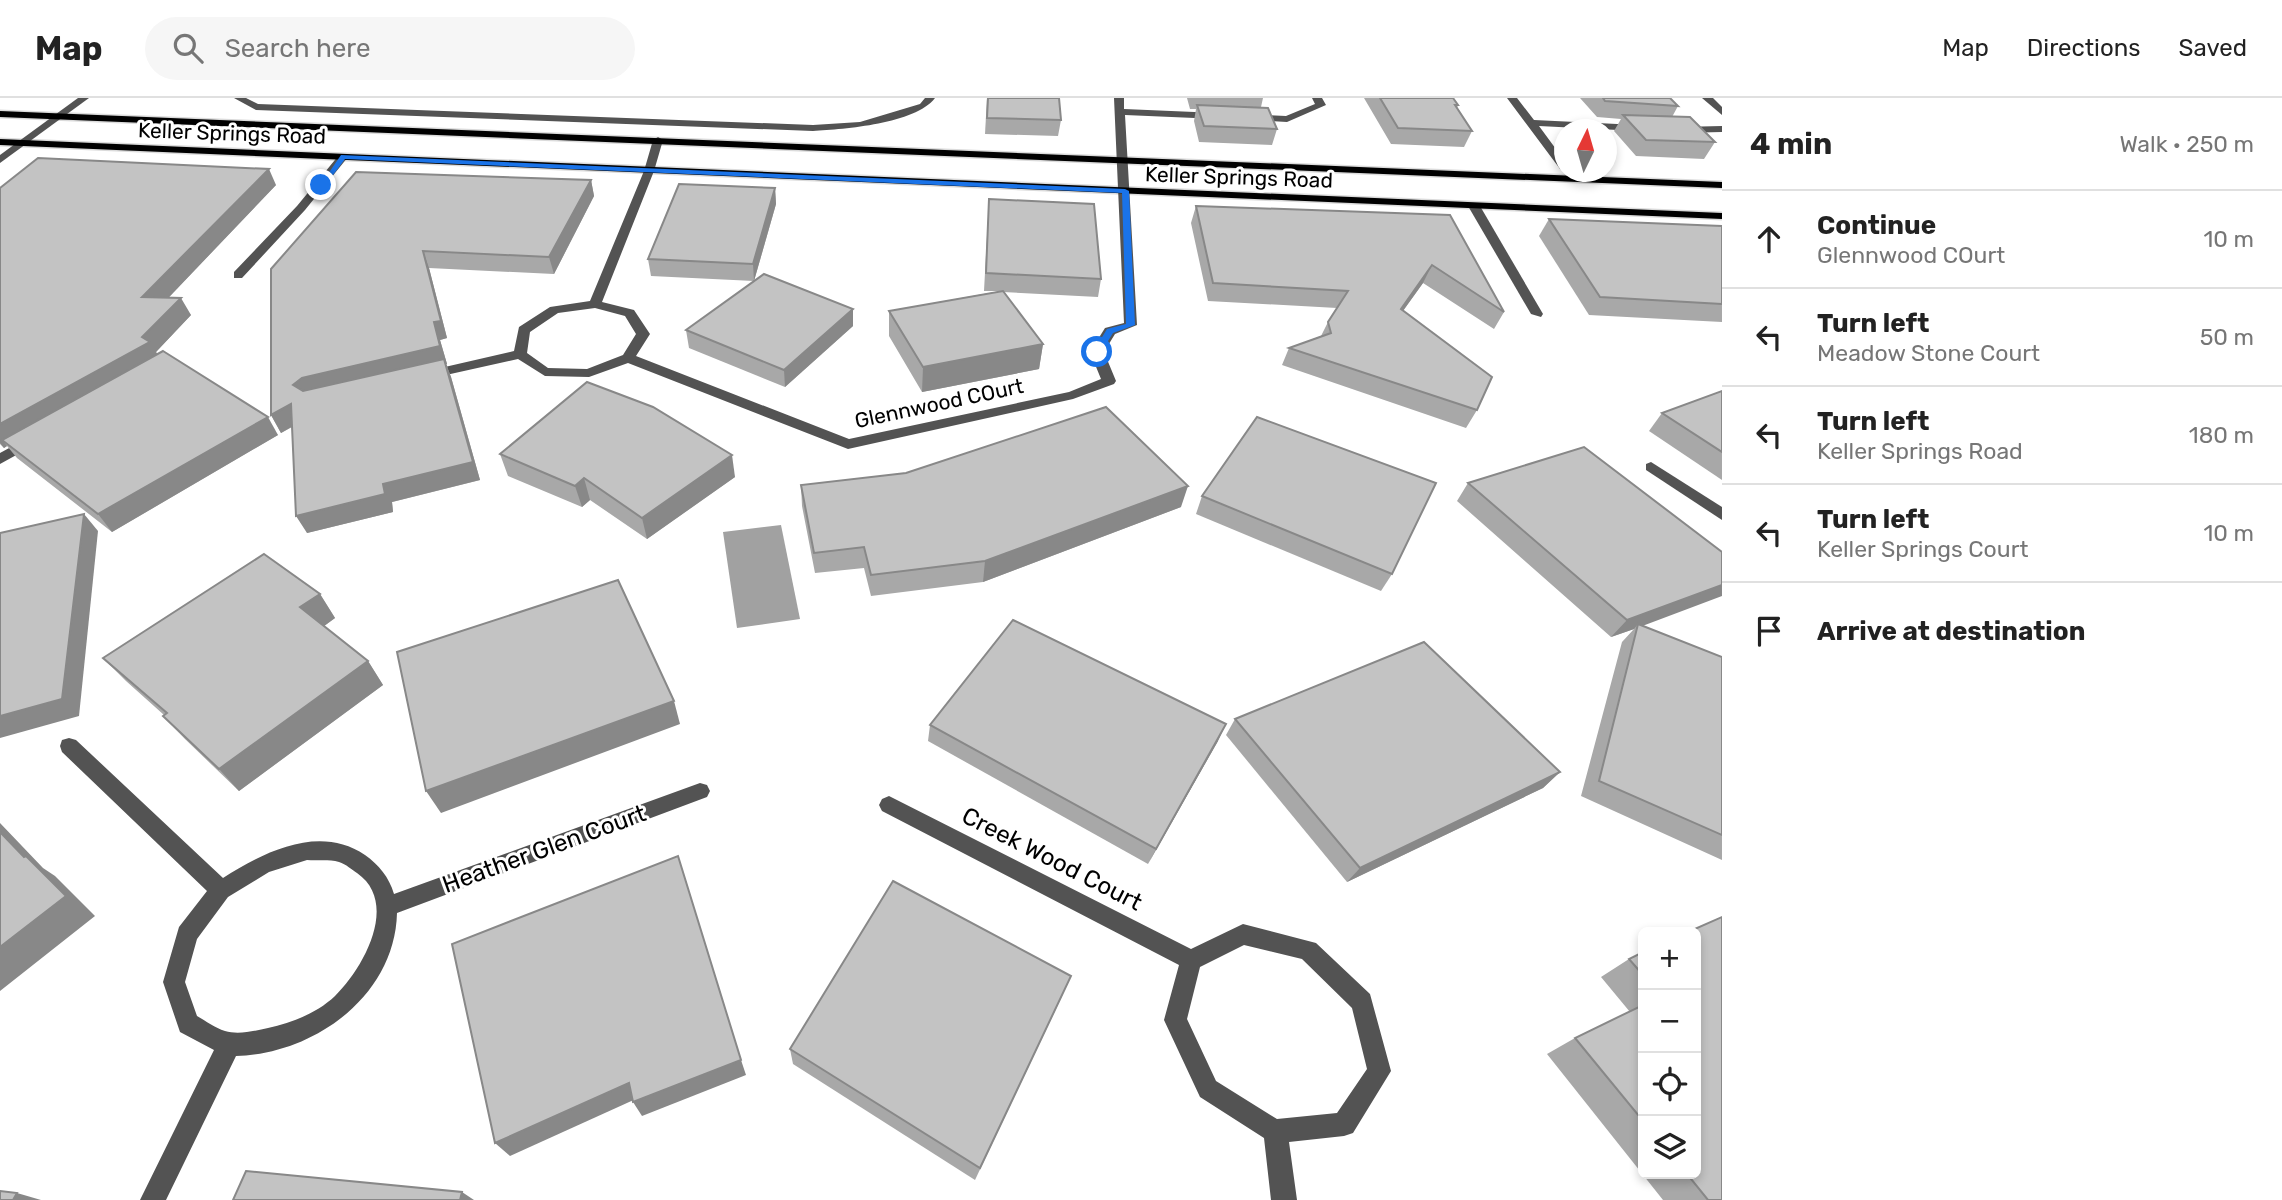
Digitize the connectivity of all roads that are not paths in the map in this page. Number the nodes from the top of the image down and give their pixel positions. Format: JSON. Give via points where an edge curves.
{"nodes":[{"id":1,"x":84,"y":98,"type":"edge"},
{"id":2,"x":239,"y":98,"type":"edge"},
{"id":3,"x":930,"y":98,"type":"edge"},
{"id":4,"x":1119,"y":98,"type":"edge"},
{"id":5,"x":1317,"y":98,"type":"edge"},
{"id":6,"x":1512,"y":98,"type":"edge"},
{"id":7,"x":1707,"y":98,"type":"edge"},
{"id":8,"x":1120,"y":112,"type":"junction"},
{"id":9,"x":1722,"y":112,"type":"edge"},
{"id":10,"x":0,"y":114,"type":"edge"},
{"id":11,"x":59,"y":117,"type":"junction"},
{"id":12,"x":1531,"y":123,"type":"junction"},
{"id":13,"x":1651,"y":128,"type":"edge"},
{"id":14,"x":1665,"y":129,"type":"edge"},
{"id":15,"x":1722,"y":129,"type":"edge"},
{"id":16,"x":658,"y":140,"type":"junction"},
{"id":17,"x":0,"y":142,"type":"edge"},
{"id":18,"x":23,"y":143,"type":"junction"},
{"id":19,"x":1554,"y":154,"type":"edge"},
{"id":20,"x":343,"y":157,"type":"junction"},
{"id":21,"x":0,"y":160,"type":"edge"},
{"id":22,"x":1123,"y":160,"type":"junction"},
{"id":23,"x":649,"y":171,"type":"junction"},
{"id":24,"x":1554,"y":174,"type":"edge"},
{"id":25,"x":1617,"y":178,"type":"edge"},
{"id":26,"x":1722,"y":185,"type":"edge"},
{"id":27,"x":1125,"y":191,"type":"junction"},
{"id":28,"x":1474,"y":206,"type":"junction"},
{"id":29,"x":1722,"y":216,"type":"edge"},
{"id":30,"x":238,"y":275,"type":"dead end"},
{"id":31,"x":595,"y":303,"type":"junction"},
{"id":32,"x":1537,"y":314,"type":"dead end"},
{"id":33,"x":520,"y":354,"type":"junction"},
{"id":34,"x":628,"y":358,"type":"junction"},
{"id":35,"x":416,"y":378,"type":"edge"},
{"id":36,"x":48,"y":432,"type":"edge"},
{"id":37,"x":0,"y":459,"type":"edge"},
{"id":38,"x":1651,"y":467,"type":"dead end"},
{"id":39,"x":1722,"y":515,"type":"edge"},
{"id":40,"x":69,"y":746,"type":"dead end"},
{"id":41,"x":700,"y":791,"type":"dead end"},
{"id":42,"x":888,"y":805,"type":"dead end"},
{"id":43,"x":221,"y":890,"type":"junction"},
{"id":44,"x":388,"y":906,"type":"junction"},
{"id":45,"x":1191,"y":961,"type":"junction"},
{"id":46,"x":229,"y":1044,"type":"junction"},
{"id":47,"x":1275,"y":1131,"type":"junction"},
{"id":48,"x":153,"y":1200,"type":"edge"},
{"id":49,"x":1284,"y":1200,"type":"edge"}],
"edges":[{"from":1,"to":11,"type":"street"},
{"from":2,"to":3,"type":"street","via":[[256,107],[813,128],[861,125],[923,106]]},
{"from":4,"to":8,"type":"street"},
{"from":5,"to":8,"type":"street","via":[[1321,105],[1287,119]]},
{"from":6,"to":12,"type":"street"},
{"from":7,"to":9,"type":"street"},
{"from":8,"to":22,"type":"street"},
{"from":10,"to":11,"type":"main road","name":"Keller Springs Road"},
{"from":11,"to":16,"type":"main road","name":"Keller Springs Road"},
{"from":11,"to":18,"type":"street"},
{"from":12,"to":13,"type":"street"},
{"from":12,"to":19,"type":"street"},
{"from":14,"to":15,"type":"street"},
{"from":16,"to":22,"type":"main road","name":"Keller Springs Road"},
{"from":16,"to":23,"type":"street"},
{"from":17,"to":18,"type":"main road","name":"Keller Springs Road"},
{"from":18,"to":20,"type":"main road","name":"Keller Springs Road"},
{"from":18,"to":21,"type":"street"},
{"from":20,"to":23,"type":"main road","name":"Keller Springs Road"},
{"from":20,"to":30,"type":"street"},
{"from":22,"to":24,"type":"main road","name":"Keller Springs Road"},
{"from":22,"to":27,"type":"street"},
{"from":23,"to":27,"type":"main road","name":"Keller Springs Road"},
{"from":23,"to":31,"type":"street"},
{"from":25,"to":26,"type":"main road","name":"Keller Springs Road"},
{"from":27,"to":28,"type":"main road","name":"Keller Springs Road"},
{"from":27,"to":34,"type":"street","name":"Glennwood COurt","via":[[1131,325],[1110,331],[1097,352],[1109,381],[1073,395],[848,444]]},
{"from":28,"to":29,"type":"main road","name":"Keller Springs Road"},
{"from":28,"to":32,"type":"street"},
{"from":31,"to":33,"type":"street","via":[[554,310],[524,330]]},
{"from":31,"to":34,"type":"street","via":[[630,313],[643,334]]},
{"from":33,"to":34,"type":"street","via":[[545,372],[589,373]]},
{"from":33,"to":35,"type":"street"},
{"from":36,"to":37,"type":"street"},
{"from":38,"to":39,"type":"street"},
{"from":40,"to":43,"type":"street"},
{"from":41,"to":44,"type":"street","name":"Heather Glen Court"},
{"from":42,"to":45,"type":"street","name":"Creek Wood Court"},
{"from":43,"to":44,"type":"street","via":[[274,860],[307,851],[347,854],[376,874]]},
{"from":43,"to":46,"type":"street","via":[[187,934],[174,982],[188,1024]]},
{"from":44,"to":46,"type":"street","via":[[379,956],[343,1004],[288,1037]]},
{"from":45,"to":47,"type":"street","via":[[1175,1020],[1208,1089]]},
{"from":45,"to":47,"type":"street","via":[[1242,934],[1308,950],[1362,1002],[1379,1071],[1345,1124]]},
{"from":46,"to":48,"type":"street"},
{"from":47,"to":49,"type":"street"}]}
